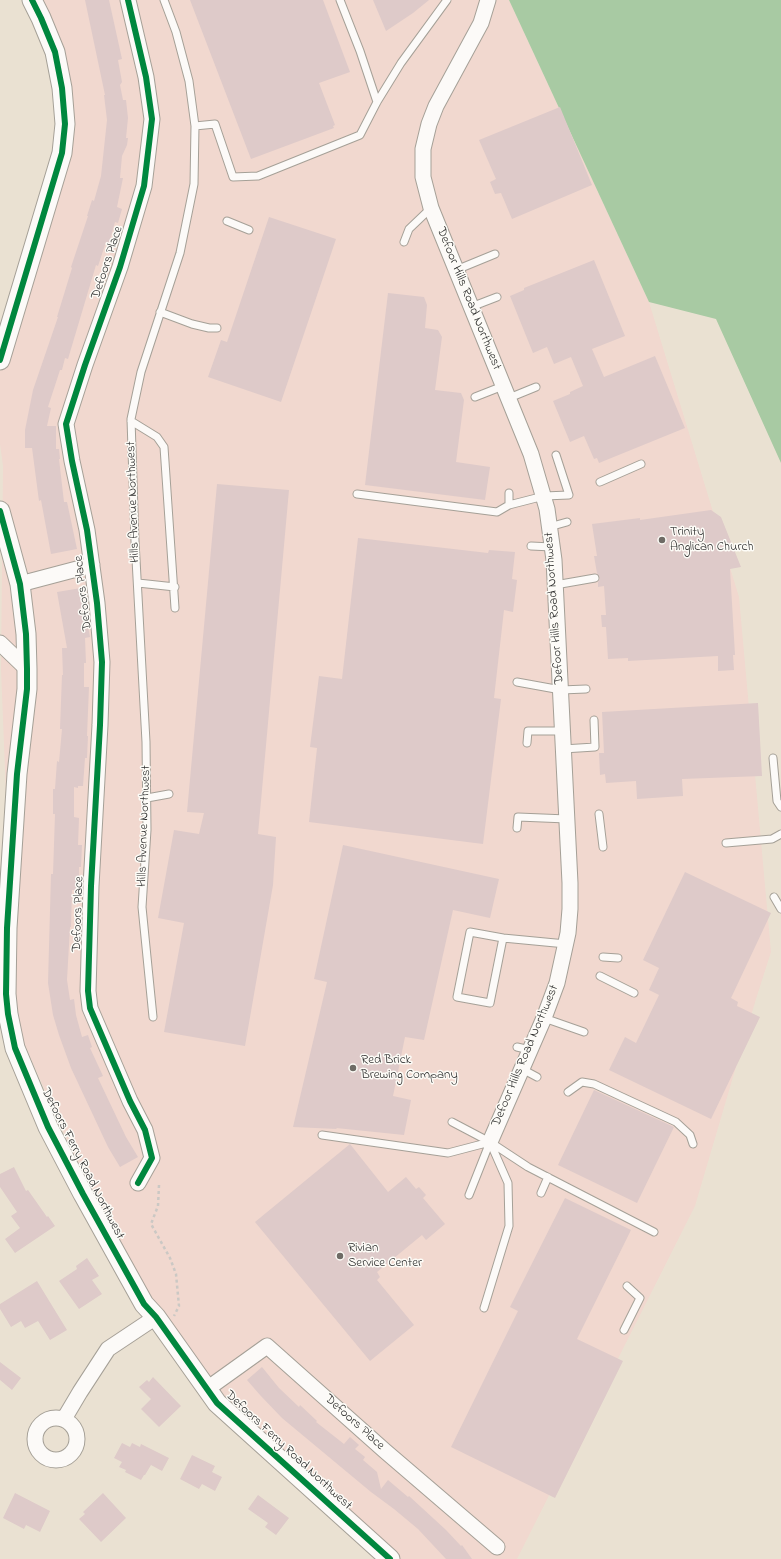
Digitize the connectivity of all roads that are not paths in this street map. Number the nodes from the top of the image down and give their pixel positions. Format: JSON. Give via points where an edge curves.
{"nodes":[{"id":1,"x":32,"y":0,"type":"edge"},
{"id":2,"x":128,"y":0,"type":"edge"},
{"id":3,"x":164,"y":0,"type":"edge"},
{"id":4,"x":340,"y":0,"type":"edge"},
{"id":5,"x":447,"y":0,"type":"edge"},
{"id":6,"x":488,"y":0,"type":"edge"},
{"id":7,"x":377,"y":102,"type":"junction"},
{"id":8,"x":195,"y":126,"type":"junction"},
{"id":9,"x":431,"y":208,"type":"junction"},
{"id":10,"x":227,"y":221,"type":"dead end"},
{"id":11,"x":249,"y":230,"type":"dead end"},
{"id":12,"x":404,"y":242,"type":"dead end"},
{"id":13,"x":495,"y":254,"type":"dead end"},
{"id":14,"x":456,"y":270,"type":"junction"},
{"id":15,"x":497,"y":297,"type":"dead end"},
{"id":16,"x":471,"y":307,"type":"junction"},
{"id":17,"x":160,"y":312,"type":"junction"},
{"id":18,"x":217,"y":328,"type":"dead end"},
{"id":19,"x":0,"y":360,"type":"edge"},
{"id":20,"x":536,"y":387,"type":"dead end"},
{"id":21,"x":506,"y":392,"type":"junction"},
{"id":22,"x":475,"y":397,"type":"dead end"},
{"id":23,"x":131,"y":421,"type":"junction"},
{"id":24,"x":556,"y":455,"type":"dead end"},
{"id":25,"x":641,"y":464,"type":"dead end"},
{"id":26,"x":600,"y":482,"type":"dead end"},
{"id":27,"x":509,"y":493,"type":"dead end"},
{"id":28,"x":357,"y":494,"type":"dead end"},
{"id":29,"x":544,"y":496,"type":"junction"},
{"id":30,"x":508,"y":505,"type":"junction"},
{"id":31,"x":0,"y":511,"type":"edge"},
{"id":32,"x":567,"y":522,"type":"dead end"},
{"id":33,"x":550,"y":527,"type":"junction"},
{"id":34,"x":531,"y":546,"type":"dead end"},
{"id":35,"x":552,"y":547,"type":"junction"},
{"id":36,"x":6,"y":556,"type":"edge"},
{"id":37,"x":92,"y":565,"type":"junction"},
{"id":38,"x":595,"y":578,"type":"dead end"},
{"id":39,"x":138,"y":583,"type":"junction"},
{"id":40,"x":20,"y":584,"type":"junction"},
{"id":41,"x":555,"y":585,"type":"junction"},
{"id":42,"x":175,"y":587,"type":"junction"},
{"id":43,"x":175,"y":608,"type":"dead end"},
{"id":44,"x":0,"y":643,"type":"edge"},
{"id":45,"x":27,"y":669,"type":"junction"},
{"id":46,"x":517,"y":682,"type":"dead end"},
{"id":47,"x":586,"y":689,"type":"dead end"},
{"id":48,"x":560,"y":690,"type":"junction"},
{"id":49,"x":594,"y":720,"type":"dead end"},
{"id":50,"x":563,"y":731,"type":"junction"},
{"id":51,"x":527,"y":743,"type":"dead end"},
{"id":52,"x":563,"y":749,"type":"junction"},
{"id":53,"x":773,"y":758,"type":"dead end"},
{"id":54,"x":169,"y":794,"type":"dead end"},
{"id":55,"x":146,"y":798,"type":"junction"},
{"id":56,"x":781,"y":806,"type":"edge"},
{"id":57,"x":598,"y":814,"type":"dead end"},
{"id":58,"x":567,"y":819,"type":"junction"},
{"id":59,"x":517,"y":828,"type":"dead end"},
{"id":60,"x":781,"y":834,"type":"edge"},
{"id":61,"x":726,"y":843,"type":"dead end"},
{"id":62,"x":603,"y":847,"type":"dead end"},
{"id":63,"x":774,"y":897,"type":"dead end"},
{"id":64,"x":781,"y":909,"type":"edge"},
{"id":65,"x":503,"y":938,"type":"junction"},
{"id":66,"x":566,"y":944,"type":"junction"},
{"id":67,"x":603,"y":957,"type":"dead end"},
{"id":68,"x":618,"y":958,"type":"dead end"},
{"id":69,"x":600,"y":976,"type":"dead end"},
{"id":70,"x":634,"y":993,"type":"dead end"},
{"id":71,"x":153,"y":1017,"type":"dead end"},
{"id":72,"x":544,"y":1018,"type":"junction"},
{"id":73,"x":584,"y":1032,"type":"dead end"},
{"id":74,"x":522,"y":1069,"type":"junction"},
{"id":75,"x":537,"y":1077,"type":"dead end"},
{"id":76,"x":568,"y":1092,"type":"dead end"},
{"id":77,"x":452,"y":1122,"type":"dead end"},
{"id":78,"x":322,"y":1135,"type":"dead end"},
{"id":79,"x":490,"y":1142,"type":"junction"},
{"id":80,"x":693,"y":1144,"type":"dead end"},
{"id":81,"x":548,"y":1177,"type":"junction"},
{"id":82,"x":138,"y":1183,"type":"dead end"},
{"id":83,"x":541,"y":1192,"type":"dead end"},
{"id":84,"x":469,"y":1195,"type":"dead end"},
{"id":85,"x":654,"y":1232,"type":"dead end"},
{"id":86,"x":627,"y":1286,"type":"dead end"},
{"id":87,"x":484,"y":1308,"type":"dead end"},
{"id":88,"x":156,"y":1317,"type":"junction"},
{"id":89,"x":624,"y":1330,"type":"dead end"},
{"id":90,"x":207,"y":1389,"type":"junction"},
{"id":91,"x":64,"y":1420,"type":"dead end"},
{"id":92,"x":497,"y":1547,"type":"dead end"},
{"id":93,"x":390,"y":1559,"type":"edge"}],
"edges":[{"from":1,"to":19,"type":"street","via":[[54,52],[62,88],[62,153]]},
{"from":2,"to":37,"type":"street","name":"Defoors Place","via":[[146,78],[152,119],[144,186],[120,267],[66,424]]},
{"from":3,"to":8,"type":"lane","name":"Hills Avenue Northwest","via":[[176,32],[189,81]]},
{"from":4,"to":7,"type":"lane"},
{"from":5,"to":7,"type":"lane","via":[[401,63]]},
{"from":6,"to":9,"type":"street","name":"Defoor Hills Road Northwest","via":[[481,23],[436,106],[429,124],[423,149],[423,177]]},
{"from":7,"to":8,"type":"lane","via":[[360,135],[258,176],[233,177],[215,124]]},
{"from":8,"to":17,"type":"lane","name":"Hills Avenue Northwest","via":[[194,184],[180,253]]},
{"from":9,"to":12,"type":"lane","via":[[409,229]]},
{"from":9,"to":14,"type":"street","name":"Defoor Hills Road Northwest"},
{"from":10,"to":11,"type":"lane"},
{"from":13,"to":14,"type":"lane"},
{"from":14,"to":16,"type":"street","name":"Defoor Hills Road Northwest"},
{"from":15,"to":16,"type":"lane"},
{"from":16,"to":21,"type":"street","name":"Defoor Hills Road Northwest"},
{"from":17,"to":18,"type":"lane","via":[[192,324]]},
{"from":17,"to":23,"type":"lane","name":"Hills Avenue Northwest","via":[[141,372]]},
{"from":20,"to":21,"type":"lane"},
{"from":21,"to":22,"type":"lane"},
{"from":21,"to":29,"type":"street","name":"Defoor Hills Road Northwest","via":[[531,454]]},
{"from":23,"to":39,"type":"lane","name":"Hills Avenue Northwest"},
{"from":23,"to":42,"type":"lane","via":[[157,437],[164,447]]},
{"from":24,"to":29,"type":"lane","via":[[569,495]]},
{"from":25,"to":26,"type":"lane"},
{"from":27,"to":30,"type":"lane"},
{"from":28,"to":30,"type":"lane","via":[[497,512]]},
{"from":29,"to":30,"type":"lane"},
{"from":29,"to":33,"type":"street","name":"Defoor Hills Road Northwest"},
{"from":31,"to":36,"type":"street","name":"Defoors Ferry Road Northwest"},
{"from":32,"to":33,"type":"lane"},
{"from":33,"to":35,"type":"street","name":"Defoor Hills Road Northwest"},
{"from":34,"to":35,"type":"lane"},
{"from":35,"to":41,"type":"street","name":"Defoor Hills Road Northwest"},
{"from":36,"to":40,"type":"street","name":"Defoors Ferry Road Northwest"},
{"from":37,"to":40,"type":"street"},
{"from":37,"to":82,"type":"street","name":"Defoors Place","via":[[102,662],[88,991],[90,1008],[107,1051],[147,1137],[152,1158]]},
{"from":38,"to":41,"type":"lane"},
{"from":39,"to":42,"type":"lane"},
{"from":39,"to":55,"type":"lane","name":"Hills Avenue Northwest","via":[[146,742]]},
{"from":40,"to":45,"type":"street","name":"Defoors Ferry Road Northwest"},
{"from":41,"to":48,"type":"street","name":"Defoor Hills Road Northwest"},
{"from":42,"to":43,"type":"lane"},
{"from":44,"to":45,"type":"street"},
{"from":45,"to":88,"type":"street","name":"Defoors Ferry Road Northwest","via":[[7,928],[8,1014],[15,1048],[48,1127],[144,1304]]},
{"from":46,"to":48,"type":"lane"},
{"from":47,"to":48,"type":"lane"},
{"from":48,"to":50,"type":"street","name":"Defoor Hills Road Northwest"},
{"from":49,"to":52,"type":"lane","via":[[596,746]]},
{"from":50,"to":51,"type":"lane","via":[[528,731]]},
{"from":50,"to":52,"type":"street","name":"Defoor Hills Road Northwest"},
{"from":52,"to":58,"type":"street","name":"Defoor Hills Road Northwest"},
{"from":53,"to":56,"type":"lane","via":[[777,801]]},
{"from":54,"to":55,"type":"lane"},
{"from":55,"to":71,"type":"lane","name":"Hills Avenue Northwest","via":[[147,830],[142,907]]},
{"from":57,"to":62,"type":"lane"},
{"from":58,"to":59,"type":"lane","via":[[518,817]]},
{"from":58,"to":66,"type":"street","name":"Defoor Hills Road Northwest","via":[[570,909]]},
{"from":60,"to":61,"type":"lane","via":[[772,839]]},
{"from":63,"to":64,"type":"lane"},
{"from":65,"to":65,"type":"lane","via":[[470,932],[457,997],[490,1003]]},
{"from":65,"to":66,"type":"lane"},
{"from":66,"to":72,"type":"street","name":"Defoor Hills Road Northwest","via":[[557,984]]},
{"from":67,"to":68,"type":"lane"},
{"from":69,"to":70,"type":"lane"},
{"from":72,"to":73,"type":"lane"},
{"from":72,"to":74,"type":"street","name":"Defoor Hills Road Northwest","via":[[524,1049]]},
{"from":74,"to":75,"type":"lane"},
{"from":74,"to":79,"type":"street","name":"Defoor Hills Road Northwest"},
{"from":76,"to":80,"type":"lane","via":[[582,1082],[594,1084],[676,1122],[690,1135]]},
{"from":77,"to":79,"type":"lane"},
{"from":78,"to":79,"type":"lane","via":[[448,1153]]},
{"from":79,"to":81,"type":"lane"},
{"from":79,"to":84,"type":"lane"},
{"from":79,"to":87,"type":"lane","via":[[508,1183],[509,1226]]},
{"from":81,"to":83,"type":"lane"},
{"from":81,"to":85,"type":"lane"},
{"from":86,"to":89,"type":"lane","via":[[640,1298]]},
{"from":88,"to":90,"type":"street","name":"Defoors Ferry Road Northwest"},
{"from":88,"to":91,"type":"street","via":[[108,1349]]},
{"from":90,"to":92,"type":"street","name":"Defoors Place","via":[[267,1346]]},
{"from":90,"to":93,"type":"street","name":"Defoors Ferry Road Northwest","via":[[217,1403]]}]}
